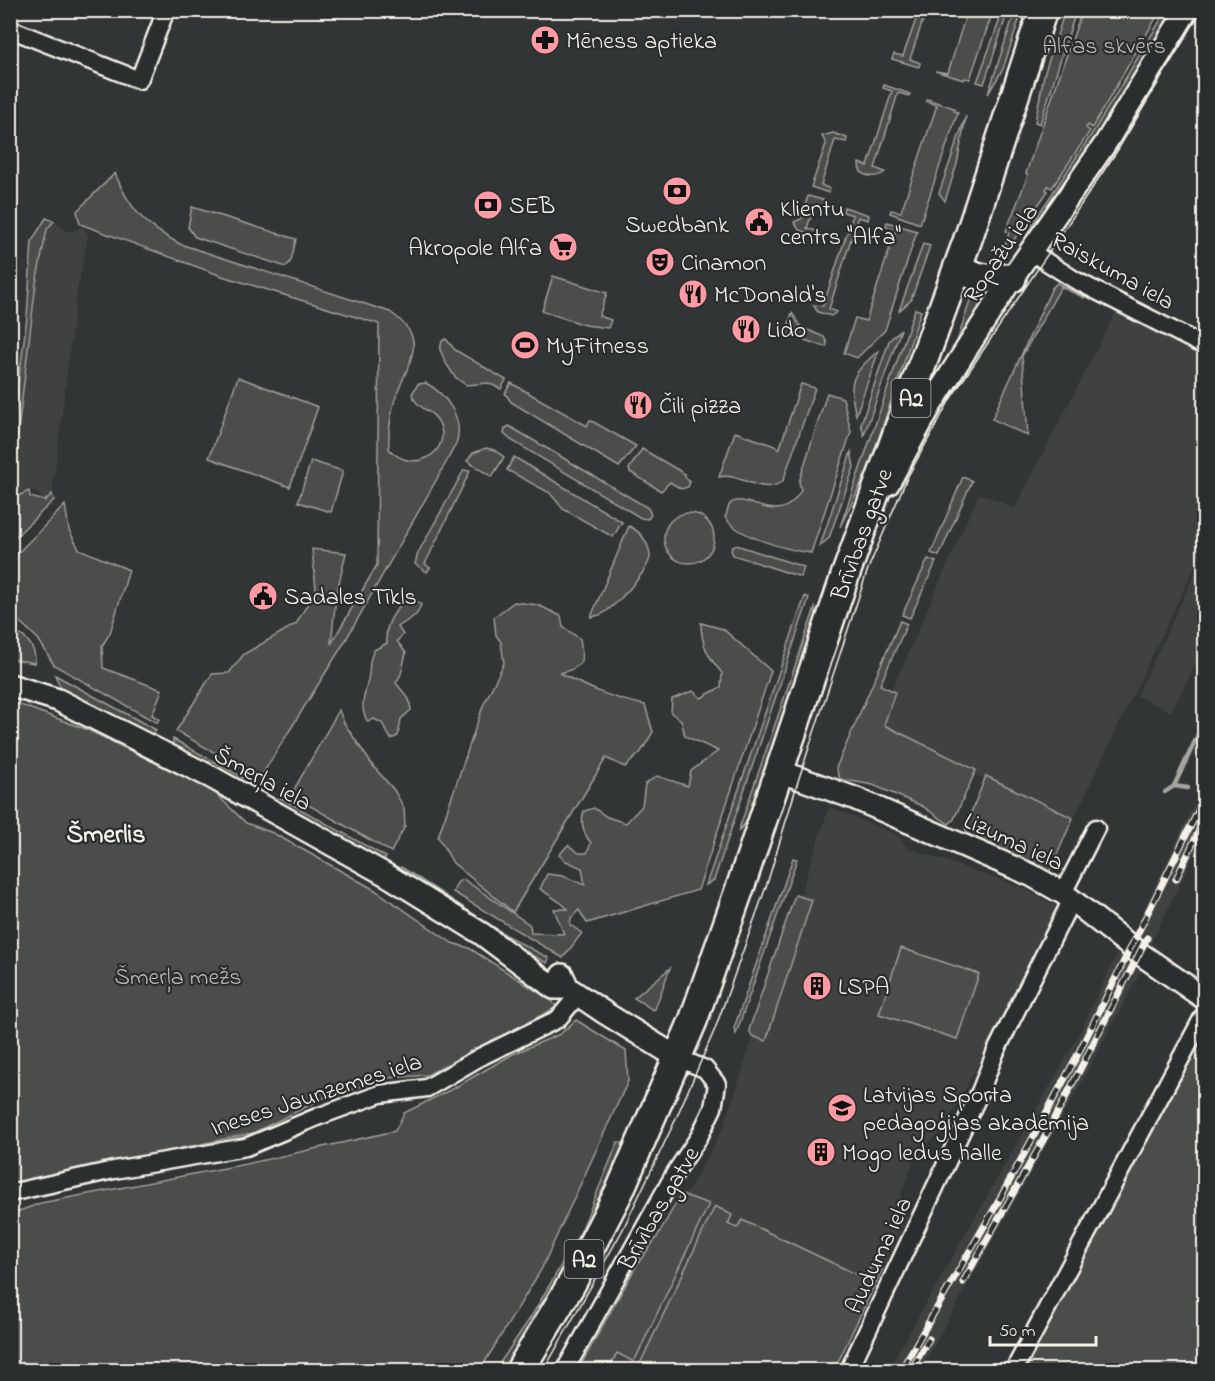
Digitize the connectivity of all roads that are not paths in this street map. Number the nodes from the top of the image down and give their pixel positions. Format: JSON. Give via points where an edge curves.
{"nodes":[{"id":1,"x":166,"y":10,"type":"edge"},
{"id":2,"x":1043,"y":10,"type":"edge"},
{"id":3,"x":1187,"y":10,"type":"edge"},
{"id":4,"x":10,"y":29,"type":"edge"},
{"id":5,"x":1031,"y":252,"type":"junction"},
{"id":6,"x":958,"y":267,"type":"junction"},
{"id":7,"x":1012,"y":278,"type":"junction"},
{"id":8,"x":1204,"y":346,"type":"edge"},
{"id":9,"x":863,"y":529,"type":"junction"},
{"id":10,"x":10,"y":685,"type":"edge"},
{"id":11,"x":779,"y":771,"type":"junction"},
{"id":12,"x":1096,"y":828,"type":"dead end"},
{"id":13,"x":1068,"y":896,"type":"junction"},
{"id":14,"x":573,"y":991,"type":"junction"},
{"id":15,"x":1204,"y":998,"type":"edge"},
{"id":16,"x":1204,"y":1015,"type":"edge"},
{"id":17,"x":678,"y":1058,"type":"junction"},
{"id":18,"x":10,"y":1193,"type":"edge"},
{"id":19,"x":520,"y":1371,"type":"edge"},
{"id":20,"x":566,"y":1371,"type":"edge"},
{"id":21,"x":849,"y":1371,"type":"edge"},
{"id":22,"x":1014,"y":1371,"type":"edge"}],
"edges":[{"from":1,"to":4,"type":"street","via":[[139,80]]},
{"from":2,"to":6,"type":"highway","name":"Brīvības gatve","number":"A2"},
{"from":3,"to":5,"type":"street","name":"Ropažu iela","via":[[1105,144]]},
{"from":5,"to":7,"type":"street","name":"Ropažu iela"},
{"from":5,"to":8,"type":"street","name":"Raiskuma iela","via":[[1075,280]]},
{"from":6,"to":7,"type":"highway","via":[[978,278]]},
{"from":6,"to":9,"type":"highway","name":"Brīvības gatve","number":"A2"},
{"from":7,"to":9,"type":"street","name":"Ropažu iela","via":[[932,403]]},
{"from":9,"to":11,"type":"highway","name":"Brīvības gatve","number":"A2"},
{"from":10,"to":14,"type":"street","name":"Šmerļa iela","via":[[58,700],[211,777],[390,877],[482,934],[562,975]]},
{"from":11,"to":13,"type":"street","name":"Lizuma iela","via":[[854,798],[1031,875]]},
{"from":11,"to":17,"type":"highway","name":"Brīvības gatve","number":"A2"},
{"from":12,"to":13,"type":"street","name":"Auduma iela"},
{"from":13,"to":15,"type":"street","name":"Lizuma iela"},
{"from":13,"to":21,"type":"street","name":"Auduma iela"},
{"from":14,"to":17,"type":"street","name":"Šmerļa iela"},
{"from":14,"to":18,"type":"street","name":"Ineses Jaunzemes iela","via":[[558,1019],[480,1057],[428,1088],[380,1094],[246,1147]]},
{"from":16,"to":22,"type":"street"},
{"from":17,"to":19,"type":"highway","name":"Brīvības gatve","number":"A2","via":[[620,1190]]},
{"from":17,"to":20,"type":"street","name":"Brīvības gatve","via":[[705,1068],[717,1084],[713,1108]]}]}
